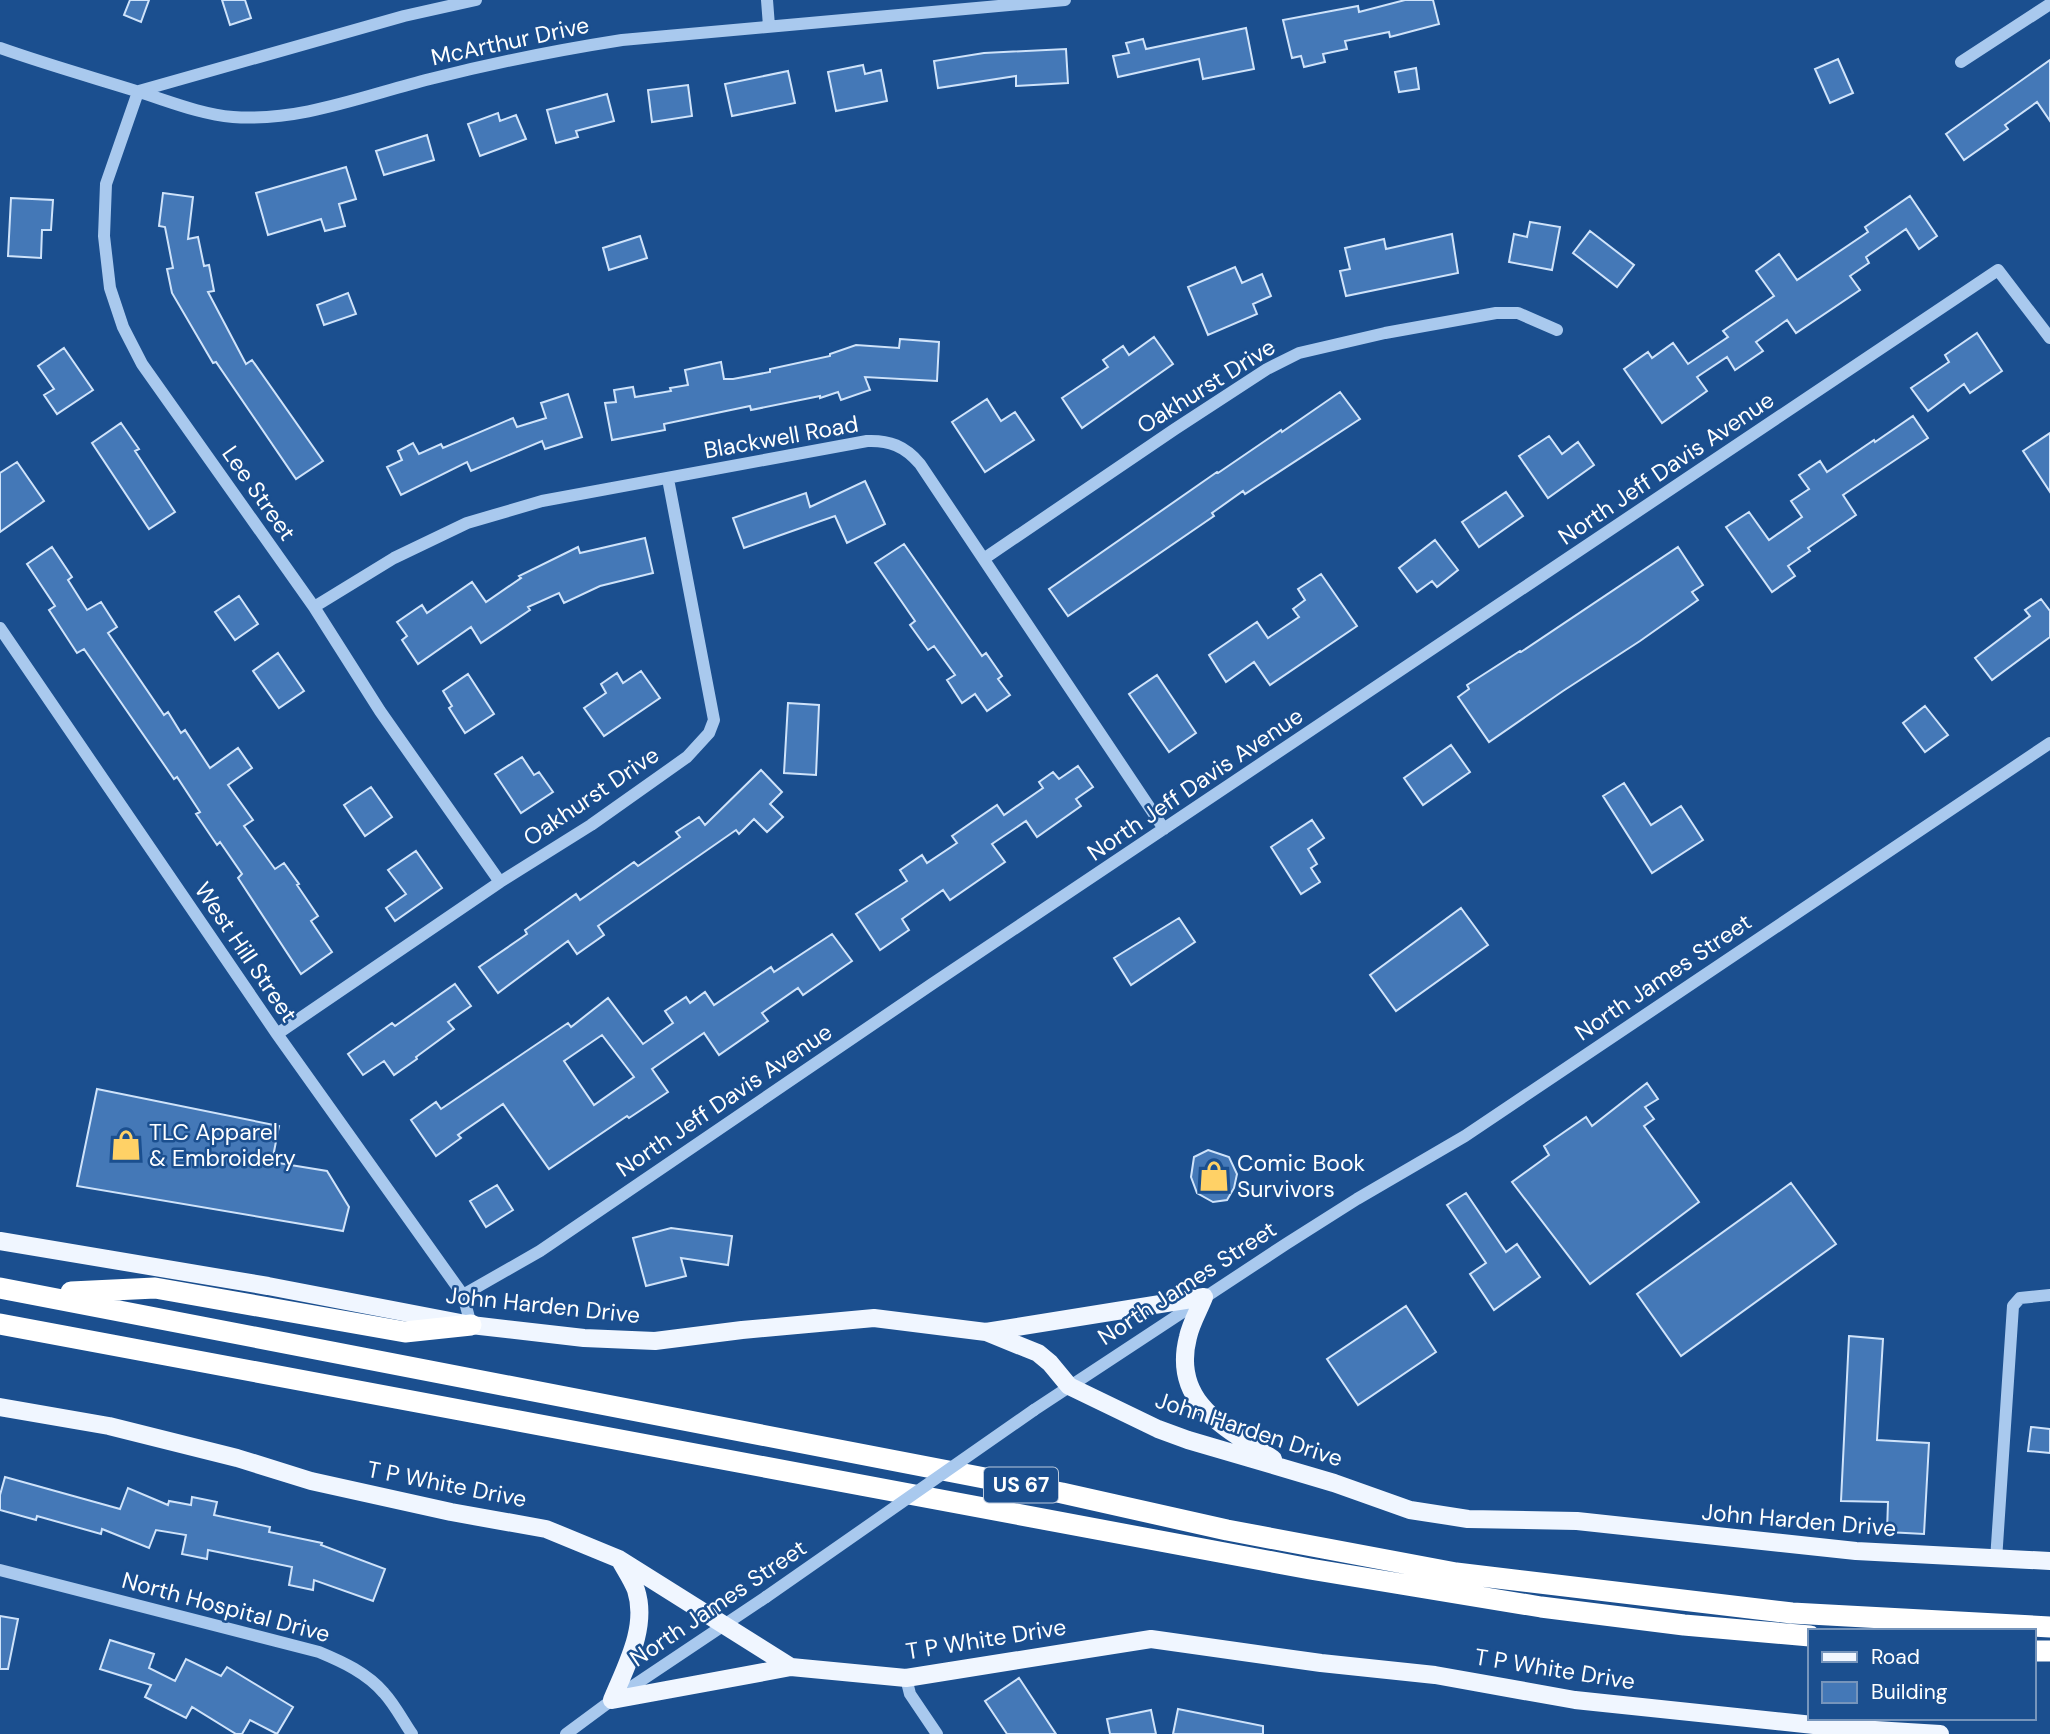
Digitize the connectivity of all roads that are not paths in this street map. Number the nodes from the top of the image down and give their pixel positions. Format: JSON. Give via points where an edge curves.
{"nodes":[{"id":1,"x":476,"y":0,"type":"edge"},
{"id":2,"x":767,"y":0,"type":"edge"},
{"id":3,"x":1065,"y":0,"type":"edge"},
{"id":4,"x":2050,"y":4,"type":"edge"},
{"id":5,"x":769,"y":26,"type":"junction"},
{"id":6,"x":0,"y":48,"type":"edge"},
{"id":7,"x":1961,"y":62,"type":"dead end"},
{"id":8,"x":138,"y":92,"type":"junction"},
{"id":9,"x":1557,"y":330,"type":"dead end"},
{"id":10,"x":2050,"y":338,"type":"edge"},
{"id":11,"x":668,"y":479,"type":"junction"},
{"id":12,"x":985,"y":558,"type":"junction"},
{"id":13,"x":314,"y":607,"type":"junction"},
{"id":14,"x":0,"y":628,"type":"edge"},
{"id":15,"x":2050,"y":743,"type":"edge"},
{"id":16,"x":1164,"y":829,"type":"junction"},
{"id":17,"x":500,"y":883,"type":"junction"},
{"id":18,"x":277,"y":1034,"type":"junction"},
{"id":19,"x":0,"y":1241,"type":"edge"},
{"id":20,"x":3,"y":1288,"type":"edge"},
{"id":21,"x":463,"y":1295,"type":"junction"},
{"id":22,"x":2050,"y":1295,"type":"edge"},
{"id":23,"x":1204,"y":1297,"type":"junction"},
{"id":24,"x":0,"y":1324,"type":"edge"},
{"id":25,"x":471,"y":1325,"type":"junction"},
{"id":26,"x":986,"y":1332,"type":"junction"},
{"id":27,"x":1069,"y":1386,"type":"junction"},
{"id":28,"x":0,"y":1407,"type":"edge"},
{"id":29,"x":1285,"y":1467,"type":"junction"},
{"id":30,"x":619,"y":1559,"type":"junction"},
{"id":31,"x":1996,"y":1560,"type":"junction"},
{"id":32,"x":2050,"y":1561,"type":"edge"},
{"id":33,"x":0,"y":1570,"type":"edge"},
{"id":34,"x":723,"y":1625,"type":"junction"},
{"id":35,"x":2050,"y":1627,"type":"edge"},
{"id":36,"x":1808,"y":1636,"type":"edge"},
{"id":37,"x":791,"y":1667,"type":"junction"},
{"id":38,"x":905,"y":1678,"type":"junction"},
{"id":39,"x":612,"y":1700,"type":"junction"},
{"id":40,"x":412,"y":1734,"type":"edge"},
{"id":41,"x":566,"y":1734,"type":"edge"},
{"id":42,"x":937,"y":1734,"type":"edge"},
{"id":43,"x":1940,"y":1734,"type":"edge"}],
"edges":[{"from":1,"to":8,"type":"street","name":"McArthur Drive"},
{"from":2,"to":5,"type":"street"},
{"from":3,"to":5,"type":"street","name":"McArthur Drive"},
{"from":4,"to":7,"type":"street"},
{"from":5,"to":8,"type":"street","name":"McArthur Drive","via":[[580,47],[271,117],[201,113]]},
{"from":6,"to":8,"type":"street","name":"McArthur Drive"},
{"from":8,"to":13,"type":"street","name":"Lee Street","via":[[106,184],[104,236],[118,314],[142,364]]},
{"from":9,"to":12,"type":"street","name":"Oakhurst Drive","via":[[1518,313],[1496,313],[1299,354],[1267,369]]},
{"from":10,"to":16,"type":"street","name":"North Jeff Davis Avenue","via":[[1998,270]]},
{"from":11,"to":12,"type":"street","name":"Blackwell Road","via":[[884,440],[911,453]]},
{"from":11,"to":13,"type":"street","name":"Blackwell Road","via":[[542,502],[467,523],[394,558]]},
{"from":11,"to":17,"type":"street","name":"Oakhurst Drive","via":[[714,720],[709,733],[687,757]]},
{"from":12,"to":16,"type":"street","name":"Blackwell Road"},
{"from":13,"to":17,"type":"street","name":"Lee Street"},
{"from":14,"to":18,"type":"street","name":"West Hill Street"},
{"from":15,"to":23,"type":"street","name":"North James Street","via":[[1465,1136]]},
{"from":16,"to":21,"type":"street","name":"North Jeff Davis Avenue","via":[[540,1251]]},
{"from":17,"to":18,"type":"street","name":"Oakhurst Drive"},
{"from":18,"to":21,"type":"street","name":"West Hill Street"},
{"from":19,"to":25,"type":"main road","name":"John Harden Drive"},
{"from":20,"to":25,"type":"highway","via":[[81,1293],[155,1288],[405,1332]]},
{"from":20,"to":35,"type":"highway","number":"US 67","via":[[1456,1573],[1792,1613]]},
{"from":21,"to":25,"type":"street"},
{"from":22,"to":31,"type":"street","via":[[2020,1298],[2012,1306]]},
{"from":23,"to":26,"type":"main road"},
{"from":23,"to":27,"type":"street","name":"North James Street"},
{"from":23,"to":29,"type":"main road","via":[[1188,1336],[1184,1364],[1188,1386],[1196,1401],[1219,1423]]},
{"from":24,"to":36,"type":"highway","number":"US 67","via":[[1310,1569],[1541,1607]]},
{"from":25,"to":26,"type":"main road","name":"John Harden Drive","via":[[654,1341],[874,1318]]},
{"from":26,"to":27,"type":"main road","name":"John Harden Drive","via":[[1038,1353]]},
{"from":27,"to":29,"type":"main road","name":"John Harden Drive","via":[[1168,1432]]},
{"from":27,"to":34,"type":"street","name":"North James Street","bridge":true},
{"from":28,"to":30,"type":"main road","name":"T P White Drive","via":[[109,1426],[311,1481],[546,1529]]},
{"from":29,"to":31,"type":"main road","name":"John Harden Drive","via":[[1410,1510],[1468,1519],[1577,1521],[1820,1548]]},
{"from":30,"to":34,"type":"main road","name":"T P White Drive"},
{"from":30,"to":39,"type":"main road","via":[[635,1587],[639,1618],[636,1642]]},
{"from":31,"to":32,"type":"main road","name":"John Harden Drive"},
{"from":33,"to":40,"type":"street","name":"North Hospital Drive","via":[[319,1652],[366,1677],[384,1693]]},
{"from":34,"to":37,"type":"main road","name":"T P White Drive"},
{"from":34,"to":39,"type":"street","name":"North James Street"},
{"from":37,"to":38,"type":"main road","name":"T P White Drive"},
{"from":37,"to":39,"type":"main road"},
{"from":38,"to":42,"type":"street","via":[[910,1694]]},
{"from":38,"to":43,"type":"main road","name":"T P White Drive","via":[[1151,1639],[1435,1675],[1575,1700]]},
{"from":39,"to":41,"type":"street","name":"North James Street"}]}
